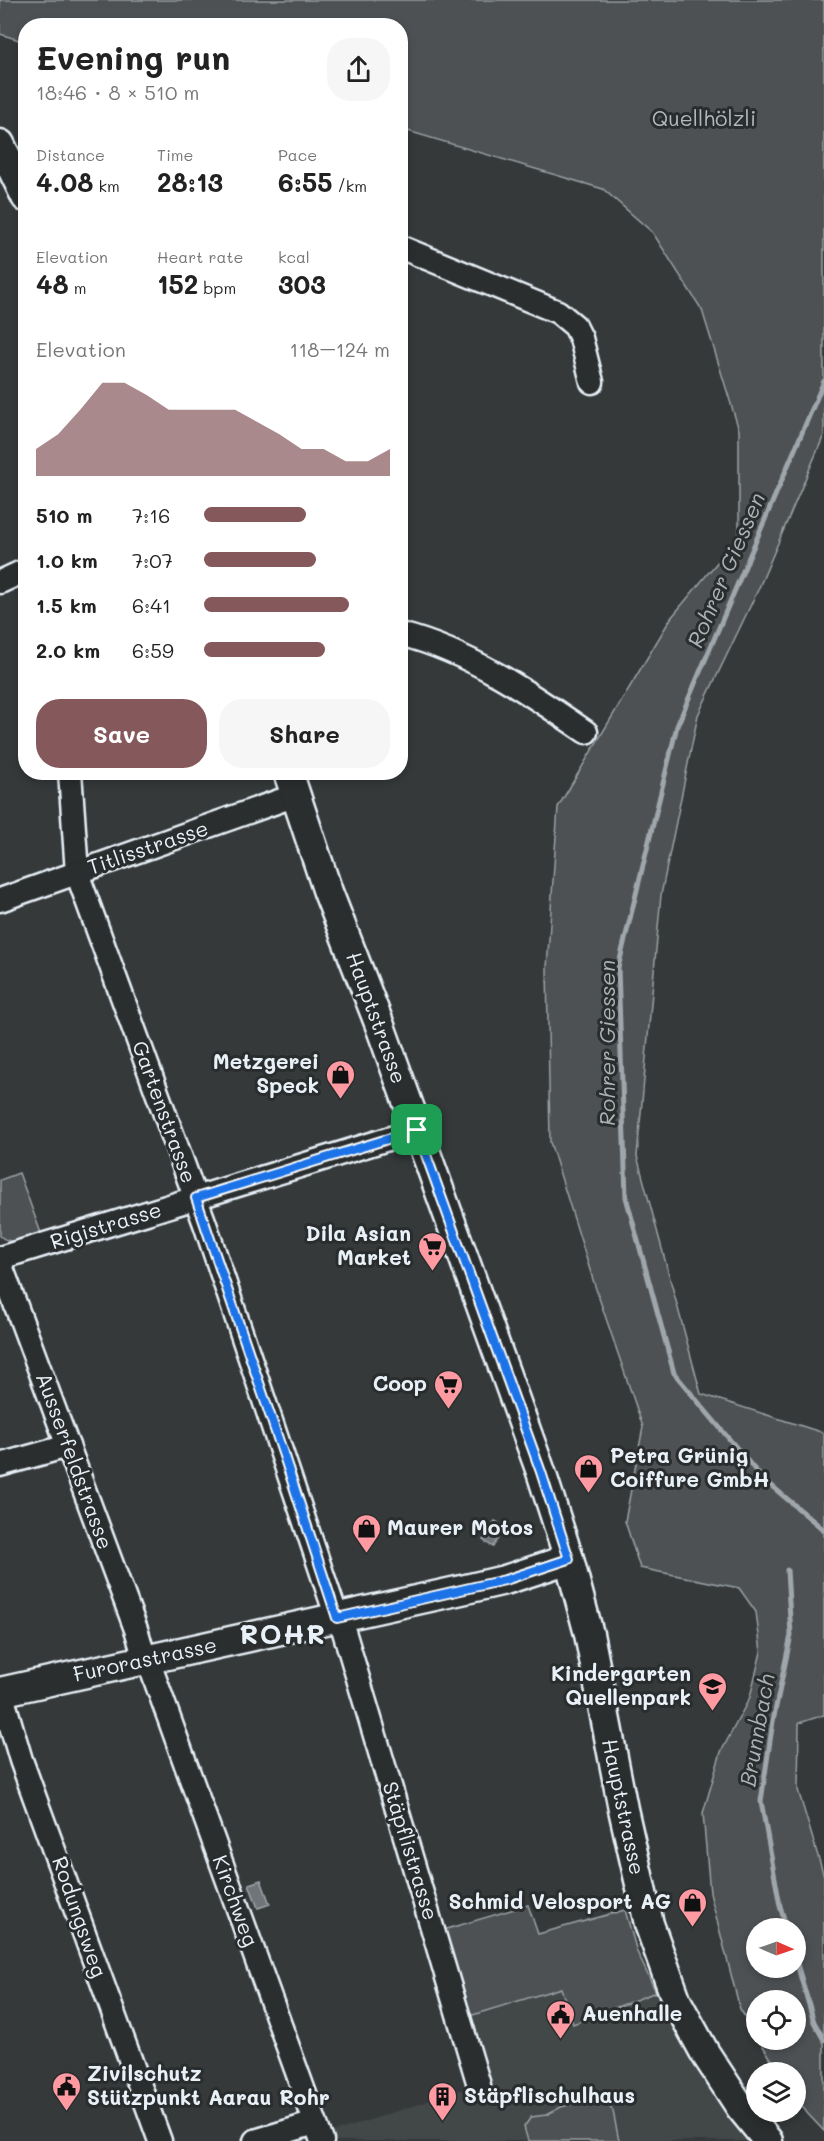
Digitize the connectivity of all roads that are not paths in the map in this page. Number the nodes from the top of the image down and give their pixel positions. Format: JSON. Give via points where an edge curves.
{"nodes":[{"id":1,"x":0,"y":144,"type":"edge"},
{"id":2,"x":18,"y":175,"type":"edge"},
{"id":3,"x":408,"y":250,"type":"edge"},
{"id":4,"x":592,"y":382,"type":"dead end"},
{"id":5,"x":18,"y":574,"type":"edge"},
{"id":6,"x":0,"y":582,"type":"edge"},
{"id":7,"x":408,"y":637,"type":"edge"},
{"id":8,"x":586,"y":732,"type":"dead end"},
{"id":9,"x":70,"y":780,"type":"edge"},
{"id":10,"x":292,"y":784,"type":"edge"},
{"id":11,"x":76,"y":873,"type":"junction"},
{"id":12,"x":0,"y":900,"type":"edge"},
{"id":13,"x":417,"y":1130,"type":"junction"},
{"id":14,"x":196,"y":1198,"type":"junction"},
{"id":15,"x":0,"y":1258,"type":"edge"},
{"id":16,"x":0,"y":1263,"type":"edge"},
{"id":17,"x":69,"y":1446,"type":"junction"},
{"id":18,"x":0,"y":1465,"type":"edge"},
{"id":19,"x":569,"y":1559,"type":"junction"},
{"id":20,"x":338,"y":1618,"type":"junction"},
{"id":21,"x":147,"y":1660,"type":"junction"},
{"id":22,"x":1,"y":1692,"type":"edge"},
{"id":23,"x":479,"y":2085,"type":"dead end"},
{"id":24,"x":319,"y":2132,"type":"edge"},
{"id":25,"x":160,"y":2141,"type":"edge"},
{"id":26,"x":255,"y":2141,"type":"edge"},
{"id":27,"x":768,"y":2141,"type":"edge"}],
"edges":[{"from":1,"to":2,"type":"main road"},
{"from":3,"to":4,"type":"street","via":[[558,312],[575,326],[581,338]]},
{"from":5,"to":6,"type":"street"},
{"from":7,"to":8,"type":"street","via":[[449,650],[497,673]]},
{"from":9,"to":11,"type":"street","name":"Gartenstrasse"},
{"from":10,"to":11,"type":"street","name":"Titlisstrasse"},
{"from":10,"to":13,"type":"main road","name":"Hauptstrasse"},
{"from":11,"to":12,"type":"street","name":"Titlisstrasse"},
{"from":11,"to":14,"type":"street","name":"Gartenstrasse"},
{"from":13,"to":14,"type":"street","name":"Rigistrasse"},
{"from":13,"to":19,"type":"main road","name":"Hauptstrasse"},
{"from":14,"to":15,"type":"street","name":"Rigistrasse"},
{"from":14,"to":20,"type":"street","name":"Gartenstrasse"},
{"from":16,"to":17,"type":"street","name":"Ausserfeldstrasse"},
{"from":17,"to":18,"type":"street"},
{"from":17,"to":21,"type":"street","name":"Ausserfeldstrasse"},
{"from":19,"to":20,"type":"main road","name":"Furorastrasse","via":[[505,1580]]},
{"from":19,"to":27,"type":"main road","name":"Hauptstrasse","via":[[589,1634],[622,1809],[649,1924],[677,2002],[741,2108]]},
{"from":20,"to":21,"type":"main road","name":"Furorastrasse"},
{"from":20,"to":23,"type":"street","name":"Stäpflistrasse"},
{"from":21,"to":22,"type":"main road","name":"Furorastrasse"},
{"from":21,"to":24,"type":"street","name":"Kirchweg"},
{"from":22,"to":25,"type":"street","name":"Rodungsweg","via":[[21,1760]]},
{"from":24,"to":26,"type":"street"}]}
